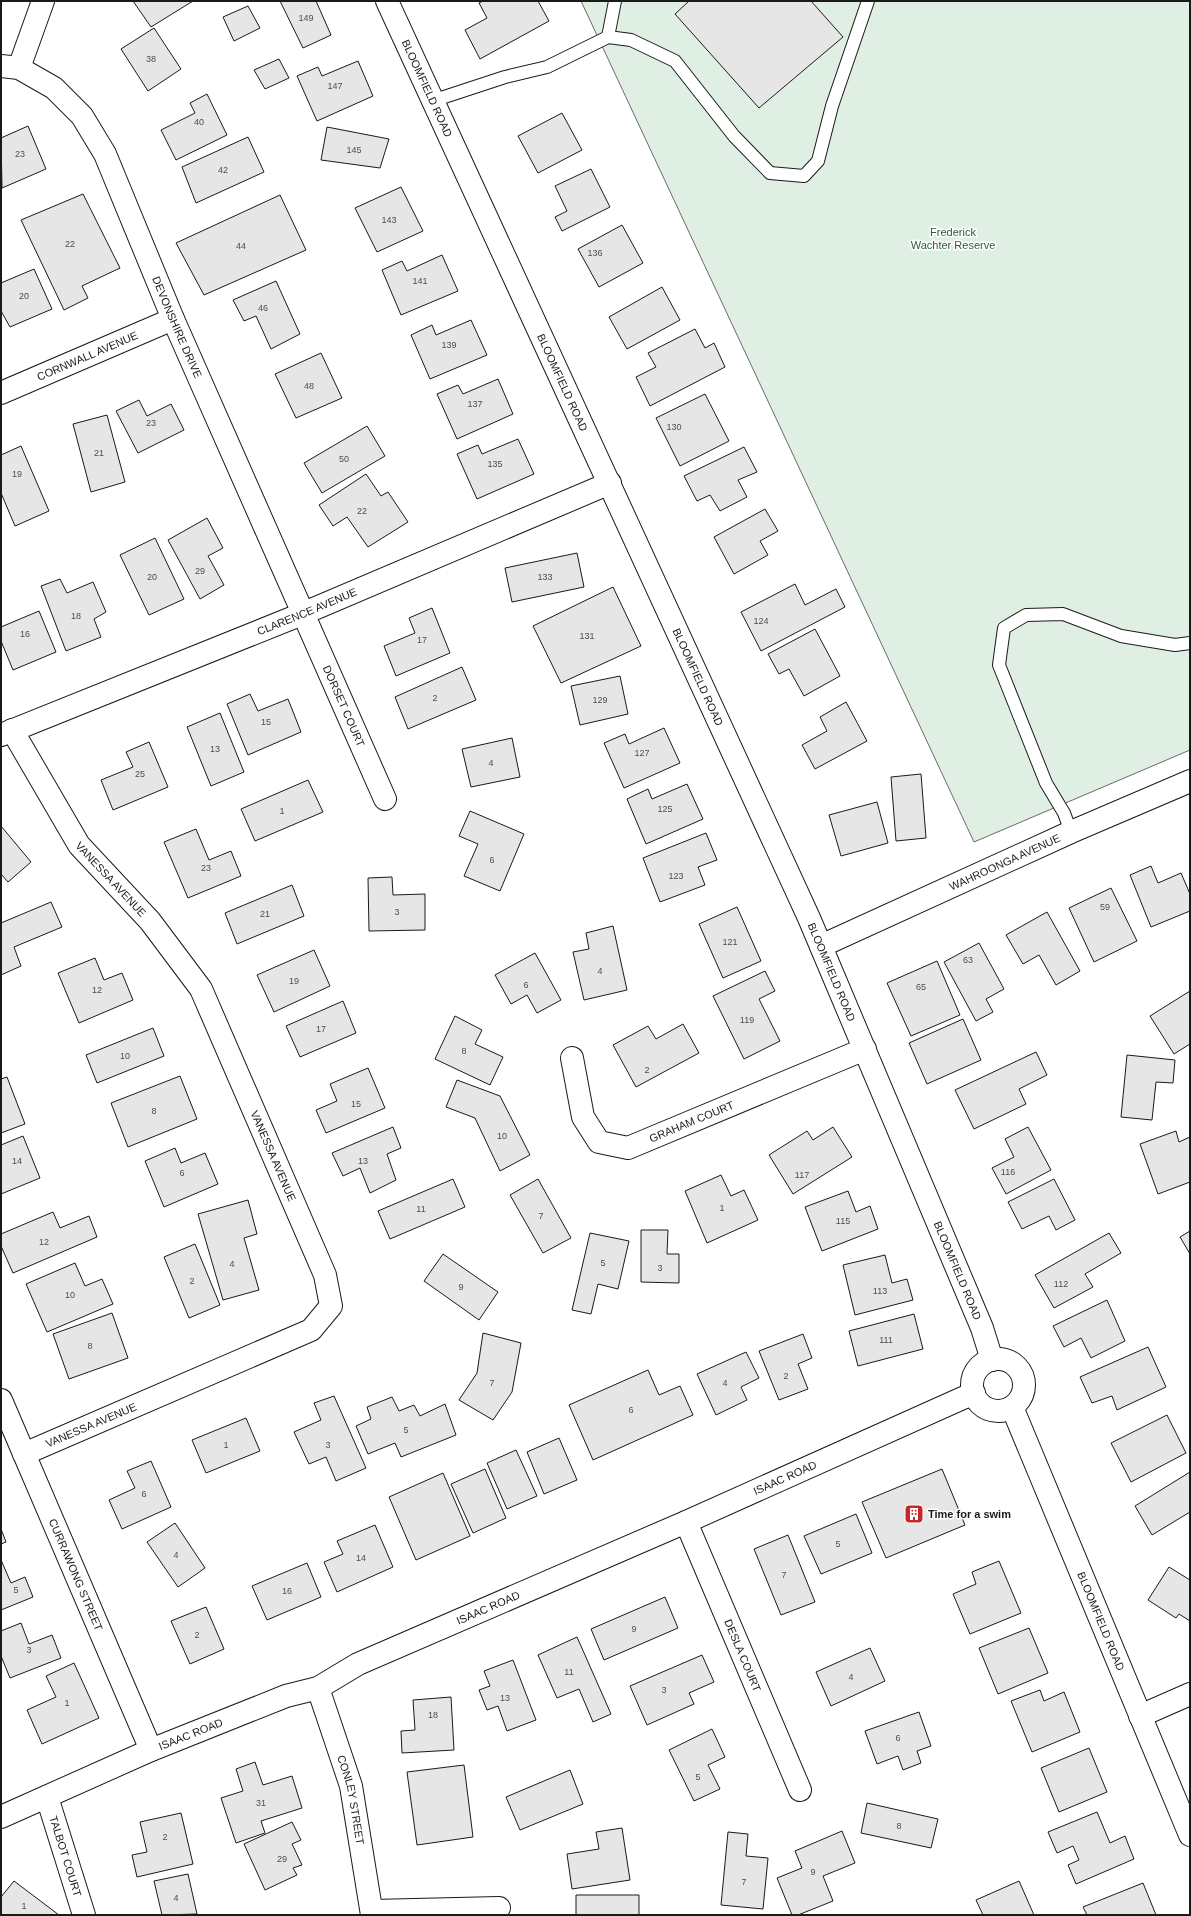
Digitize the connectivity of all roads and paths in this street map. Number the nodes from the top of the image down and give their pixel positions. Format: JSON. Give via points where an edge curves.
{"nodes":[{"id":1,"x":43,"y":1,"type":"edge"},
{"id":2,"x":387,"y":1,"type":"edge"},
{"id":3,"x":615,"y":1,"type":"edge"},
{"id":4,"x":868,"y":1,"type":"edge"},
{"id":5,"x":608,"y":38,"type":"junction"},
{"id":6,"x":10,"y":67,"type":"edge"},
{"id":7,"x":432,"y":101,"type":"junction"},
{"id":8,"x":173,"y":319,"type":"junction"},
{"id":9,"x":1,"y":393,"type":"edge"},
{"id":10,"x":610,"y":483,"type":"junction"},
{"id":11,"x":302,"y":614,"type":"junction"},
{"id":12,"x":1190,"y":643,"type":"edge"},
{"id":13,"x":6,"y":732,"type":"edge"},
{"id":14,"x":1190,"y":781,"type":"edge"},
{"id":15,"x":385,"y":800,"type":"dead end"},
{"id":16,"x":1071,"y":832,"type":"junction"},
{"id":17,"x":821,"y":946,"type":"junction"},
{"id":18,"x":865,"y":1049,"type":"junction"},
{"id":19,"x":572,"y":1058,"type":"dead end"},
{"id":20,"x":992,"y":1360,"type":"junction"},
{"id":21,"x":974,"y":1392,"type":"junction"},
{"id":22,"x":1,"y":1400,"type":"edge"},
{"id":23,"x":1012,"y":1407,"type":"junction"},
{"id":24,"x":24,"y":1454,"type":"junction"},
{"id":25,"x":686,"y":1522,"type":"junction"},
{"id":26,"x":318,"y":1688,"type":"junction"},
{"id":27,"x":1190,"y":1694,"type":"edge"},
{"id":28,"x":1140,"y":1716,"type":"junction"},
{"id":29,"x":151,"y":1750,"type":"junction"},
{"id":30,"x":800,"y":1790,"type":"dead end"},
{"id":31,"x":47,"y":1797,"type":"junction"},
{"id":32,"x":1,"y":1817,"type":"edge"},
{"id":33,"x":1190,"y":1835,"type":"edge"},
{"id":34,"x":499,"y":1908,"type":"dead end"},
{"id":35,"x":372,"y":1913,"type":"edge"},
{"id":36,"x":84,"y":1915,"type":"edge"}],
"edges":[{"from":1,"to":6,"type":"street","name":"DEVONSHIRE DRIVE"},
{"from":2,"to":7,"type":"street","name":"BLOOMFIELD ROAD"},
{"from":3,"to":5,"type":"lane"},
{"from":4,"to":5,"type":"lane","via":[[832,106],[818,161],[804,176],[770,173],[734,136],[675,61],[631,40]]},
{"from":5,"to":7,"type":"lane","via":[[547,67],[505,77]]},
{"from":6,"to":8,"type":"street","name":"DEVONSHIRE DRIVE","via":[[54,88],[82,116],[105,154]]},
{"from":7,"to":10,"type":"street","name":"BLOOMFIELD ROAD"},
{"from":8,"to":9,"type":"street","name":"CORNWALL AVENUE"},
{"from":8,"to":11,"type":"street","name":"DEVONSHIRE DRIVE"},
{"from":10,"to":11,"type":"street","name":"CLARENCE AVENUE"},
{"from":10,"to":17,"type":"street","name":"BLOOMFIELD ROAD"},
{"from":11,"to":13,"type":"street","name":"CLARENCE AVENUE"},
{"from":11,"to":15,"type":"street","name":"DORSET COURT"},
{"from":12,"to":16,"type":"lane","via":[[1175,645],[1121,636],[1063,614],[1026,615],[1004,628],[999,665],[1046,783],[1064,813]]},
{"from":13,"to":24,"type":"street","name":"VANESSA AVENUE","via":[[80,845],[150,921],[201,989],[325,1275],[331,1306],[311,1330]]},
{"from":14,"to":16,"type":"street","name":"WAHROONGA AVENUE"},
{"from":16,"to":17,"type":"street","name":"WAHROONGA AVENUE"},
{"from":17,"to":18,"type":"street","name":"BLOOMFIELD ROAD"},
{"from":18,"to":19,"type":"street","name":"GRAHAM COURT","via":[[628,1148],[599,1142],[583,1117]]},
{"from":18,"to":20,"type":"street","name":"BLOOMFIELD ROAD","via":[[982,1328]]},
{"from":20,"to":21,"type":"street","via":[[978,1368],[973,1380]]},
{"from":20,"to":23,"type":"street","via":[[999,1359],[1012,1363],[1023,1378],[1021,1397]]},
{"from":21,"to":23,"type":"street","via":[[982,1405],[989,1409],[997,1411]]},
{"from":21,"to":25,"type":"street","name":"ISAAC ROAD"},
{"from":22,"to":24,"type":"street","name":"CURRAWONG STREET"},
{"from":23,"to":28,"type":"street","name":"BLOOMFIELD ROAD"},
{"from":24,"to":29,"type":"street","name":"CURRAWONG STREET"},
{"from":25,"to":26,"type":"street","name":"ISAAC ROAD","via":[[358,1664]]},
{"from":25,"to":30,"type":"street","name":"DESLA COURT"},
{"from":26,"to":29,"type":"street","name":"ISAAC ROAD","via":[[286,1696]]},
{"from":26,"to":35,"type":"street","name":"CONLEY STREET","via":[[351,1786]]},
{"from":27,"to":28,"type":"street"},
{"from":28,"to":33,"type":"street","name":"BLOOMFIELD ROAD"},
{"from":29,"to":31,"type":"street","name":"ISAAC ROAD"},
{"from":31,"to":32,"type":"street","name":"ISAAC ROAD"},
{"from":31,"to":36,"type":"street","name":"TALBOT COURT"},
{"from":34,"to":35,"type":"street"}]}
